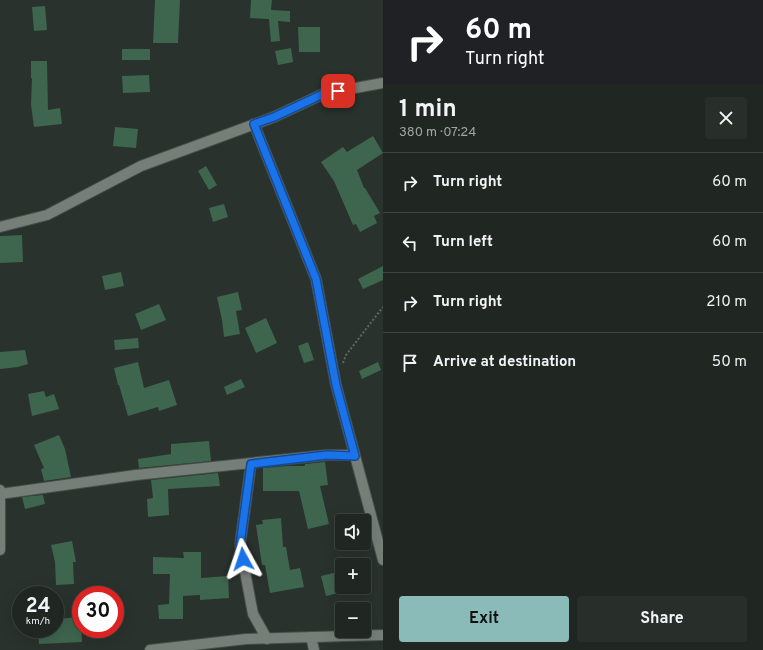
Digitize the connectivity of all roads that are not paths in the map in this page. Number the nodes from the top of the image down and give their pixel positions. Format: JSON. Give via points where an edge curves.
{"nodes":[{"id":1,"x":383,"y":83,"type":"edge"},
{"id":2,"x":254,"y":124,"type":"junction"},
{"id":3,"x":0,"y":227,"type":"edge"},
{"id":4,"x":355,"y":456,"type":"junction"},
{"id":5,"x":251,"y":464,"type":"junction"},
{"id":6,"x":0,"y":490,"type":"edge"},
{"id":7,"x":0,"y":494,"type":"edge"},
{"id":8,"x":0,"y":550,"type":"edge"},
{"id":9,"x":383,"y":560,"type":"edge"},
{"id":10,"x":383,"y":635,"type":"edge"},
{"id":11,"x":311,"y":637,"type":"junction"},
{"id":12,"x":267,"y":639,"type":"junction"},
{"id":13,"x":166,"y":649,"type":"edge"},
{"id":14,"x":150,"y":650,"type":"edge"},
{"id":15,"x":314,"y":650,"type":"edge"}],
"edges":[{"from":1,"to":2,"type":"street","via":[[323,94]]},
{"from":2,"to":3,"type":"street","via":[[141,166],[47,215]]},
{"from":2,"to":4,"type":"street","via":[[316,279],[336,385]]},
{"from":4,"to":5,"type":"street","via":[[327,455]]},
{"from":4,"to":9,"type":"street"},
{"from":5,"to":7,"type":"street","via":[[136,475]]},
{"from":5,"to":12,"type":"street","via":[[240,545],[253,614]]},
{"from":6,"to":7,"type":"street"},
{"from":7,"to":8,"type":"street"},
{"from":10,"to":11,"type":"street"},
{"from":11,"to":12,"type":"street"},
{"from":11,"to":15,"type":"street"},
{"from":12,"to":13,"type":"street","via":[[246,639]]},
{"from":13,"to":14,"type":"street"}]}
